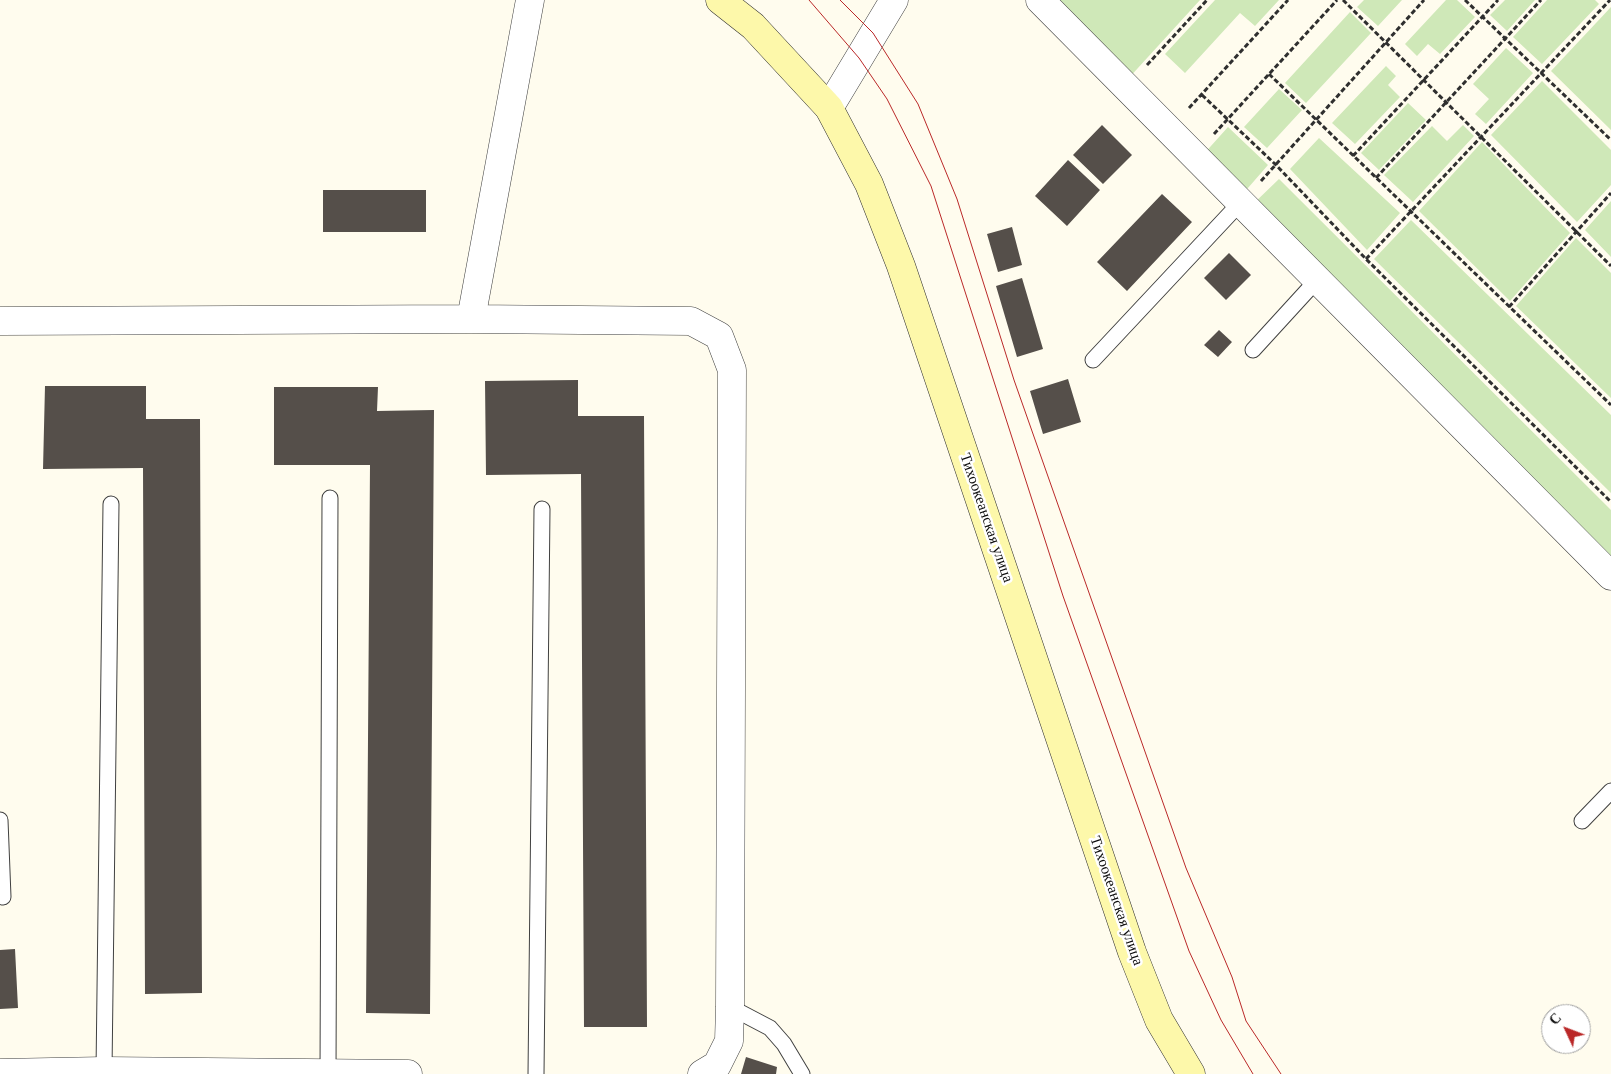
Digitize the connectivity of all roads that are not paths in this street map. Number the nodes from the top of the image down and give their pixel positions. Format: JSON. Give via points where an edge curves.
{"nodes":[{"id":1,"x":530,"y":0,"type":"edge"},
{"id":2,"x":720,"y":0,"type":"edge"},
{"id":3,"x":894,"y":0,"type":"edge"},
{"id":4,"x":1040,"y":0,"type":"edge"},
{"id":5,"x":829,"y":108,"type":"junction"},
{"id":6,"x":1240,"y":203,"type":"junction"},
{"id":7,"x":1317,"y":280,"type":"junction"},
{"id":8,"x":470,"y":319,"type":"junction"},
{"id":9,"x":0,"y":321,"type":"edge"},
{"id":10,"x":1253,"y":350,"type":"dead end"},
{"id":11,"x":1093,"y":360,"type":"dead end"},
{"id":12,"x":330,"y":498,"type":"dead end"},
{"id":13,"x":111,"y":504,"type":"dead end"},
{"id":14,"x":542,"y":509,"type":"dead end"},
{"id":15,"x":1611,"y":576,"type":"edge"},
{"id":16,"x":1611,"y":791,"type":"edge"},
{"id":17,"x":0,"y":820,"type":"edge"},
{"id":18,"x":1582,"y":821,"type":"dead end"},
{"id":19,"x":3,"y":897,"type":"dead end"},
{"id":20,"x":730,"y":1007,"type":"junction"},
{"id":21,"x":104,"y":1071,"type":"junction"},
{"id":22,"x":0,"y":1073,"type":"edge"},
{"id":23,"x":138,"y":1073,"type":"edge"},
{"id":24,"x":328,"y":1073,"type":"edge"},
{"id":25,"x":408,"y":1074,"type":"edge"},
{"id":26,"x":536,"y":1074,"type":"edge"},
{"id":27,"x":702,"y":1074,"type":"edge"},
{"id":28,"x":802,"y":1074,"type":"edge"},
{"id":29,"x":1190,"y":1074,"type":"edge"}],
"edges":[{"from":1,"to":8,"type":"street"},
{"from":2,"to":5,"type":"main road","name":"Тихоокеанская улица","via":[[753,26]]},
{"from":3,"to":5,"type":"street"},
{"from":4,"to":6,"type":"street"},
{"from":5,"to":29,"type":"main road","name":"Тихоокеанская улица","via":[[869,184],[901,266],[1132,952],[1159,1020]]},
{"from":6,"to":7,"type":"street"},
{"from":6,"to":11,"type":"lane"},
{"from":7,"to":10,"type":"lane"},
{"from":7,"to":15,"type":"street"},
{"from":8,"to":9,"type":"street"},
{"from":8,"to":20,"type":"street","via":[[691,321],[719,336],[732,370]]},
{"from":12,"to":24,"type":"lane"},
{"from":13,"to":21,"type":"lane"},
{"from":14,"to":26,"type":"lane"},
{"from":16,"to":18,"type":"lane"},
{"from":17,"to":19,"type":"lane"},
{"from":20,"to":27,"type":"street","via":[[729,1041],[717,1065]]},
{"from":20,"to":28,"type":"lane","via":[[770,1028]]},
{"from":21,"to":22,"type":"street"},
{"from":21,"to":23,"type":"street"},
{"from":23,"to":24,"type":"street"},
{"from":24,"to":25,"type":"street"}]}
